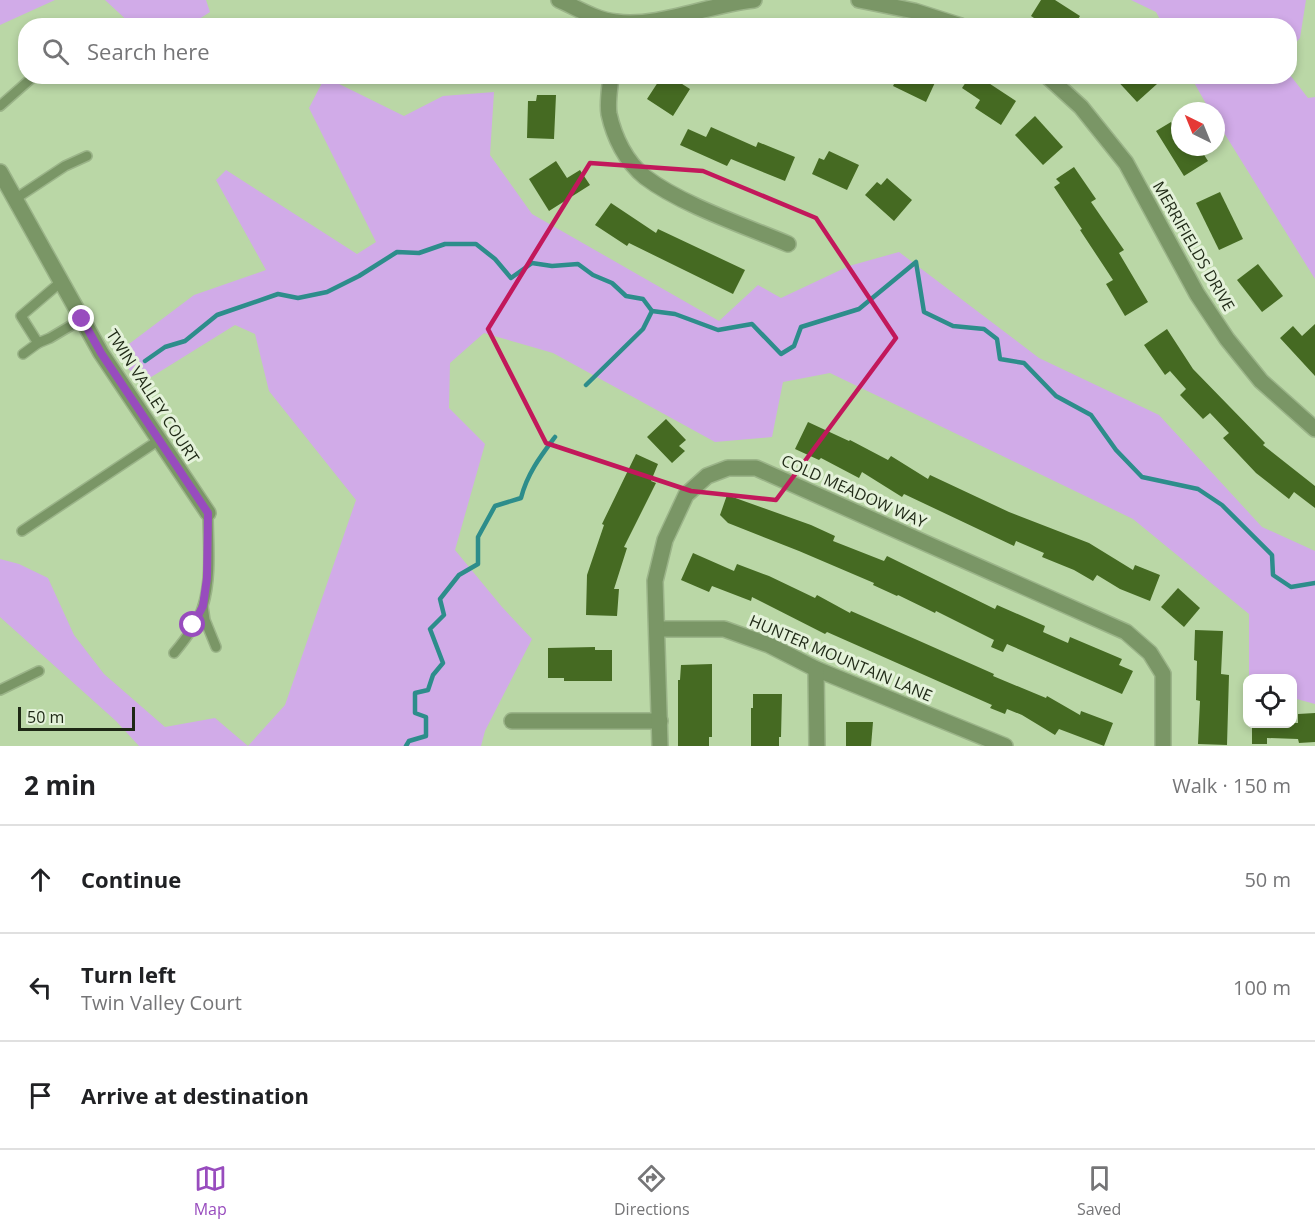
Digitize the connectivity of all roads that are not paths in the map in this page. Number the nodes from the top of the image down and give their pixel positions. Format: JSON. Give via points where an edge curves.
{"nodes":[{"id":1,"x":559,"y":0,"type":"edge"},
{"id":2,"x":754,"y":0,"type":"edge"},
{"id":3,"x":859,"y":0,"type":"edge"},
{"id":4,"x":915,"y":5,"type":"edge"},
{"id":5,"x":599,"y":18,"type":"edge"},
{"id":6,"x":665,"y":18,"type":"edge"},
{"id":7,"x":943,"y":18,"type":"edge"},
{"id":8,"x":25,"y":84,"type":"edge"},
{"id":9,"x":611,"y":84,"type":"edge"},
{"id":10,"x":1056,"y":84,"type":"edge"},
{"id":11,"x":0,"y":106,"type":"edge"},
{"id":12,"x":87,"y":156,"type":"dead end"},
{"id":13,"x":0,"y":172,"type":"edge"},
{"id":14,"x":15,"y":199,"type":"junction"},
{"id":15,"x":788,"y":244,"type":"dead end"},
{"id":16,"x":62,"y":281,"type":"junction"},
{"id":17,"x":82,"y":319,"type":"junction"},
{"id":18,"x":38,"y":343,"type":"junction"},
{"id":19,"x":22,"y":354,"type":"dead end"},
{"id":20,"x":1315,"y":429,"type":"edge"},
{"id":21,"x":159,"y":440,"type":"junction"},
{"id":22,"x":208,"y":513,"type":"joint"},
{"id":23,"x":22,"y":531,"type":"dead end"},
{"id":24,"x":203,"y":606,"type":"junction"},
{"id":25,"x":657,"y":629,"type":"junction"},
{"id":26,"x":216,"y":647,"type":"dead end"},
{"id":27,"x":174,"y":653,"type":"dead end"},
{"id":28,"x":816,"y":669,"type":"junction"},
{"id":29,"x":39,"y":670,"type":"dead end"},
{"id":30,"x":0,"y":690,"type":"edge"},
{"id":31,"x":513,"y":721,"type":"dead end"},
{"id":32,"x":660,"y":721,"type":"junction"},
{"id":33,"x":980,"y":741,"type":"edge"},
{"id":34,"x":660,"y":746,"type":"edge"},
{"id":35,"x":817,"y":746,"type":"edge"},
{"id":36,"x":1005,"y":746,"type":"edge"},
{"id":37,"x":1163,"y":746,"type":"edge"}],
"edges":[{"from":1,"to":5,"type":"street"},
{"from":2,"to":6,"type":"street"},
{"from":3,"to":4,"type":"street"},
{"from":4,"to":7,"type":"street"},
{"from":8,"to":11,"type":"lane"},
{"from":9,"to":15,"type":"street","via":[[609,111],[618,142],[644,177],[682,199]]},
{"from":10,"to":20,"type":"street","name":"MERRIFIELDS DRIVE","via":[[1081,107],[1126,163],[1197,294],[1227,339],[1261,381]]},
{"from":12,"to":14,"type":"lane"},
{"from":13,"to":14,"type":"street","name":"TWIN VALLEY COURT"},
{"from":14,"to":16,"type":"street","name":"TWIN VALLEY COURT"},
{"from":16,"to":17,"type":"street","name":"TWIN VALLEY COURT"},
{"from":16,"to":18,"type":"lane","via":[[21,316]]},
{"from":17,"to":18,"type":"lane"},
{"from":17,"to":21,"type":"street","name":"TWIN VALLEY COURT"},
{"from":18,"to":19,"type":"lane"},
{"from":21,"to":22,"type":"street","name":"TWIN VALLEY COURT"},
{"from":21,"to":23,"type":"lane"},
{"from":22,"to":24,"type":"lane"},
{"from":24,"to":26,"type":"lane"},
{"from":24,"to":27,"type":"lane"},
{"from":25,"to":28,"type":"street","name":"HUNTER MOUNTAIN LANE","via":[[724,629],[769,645]]},
{"from":25,"to":32,"type":"street","name":"COLD MEADOW WAY"},
{"from":25,"to":37,"type":"street","name":"COLD MEADOW WAY","via":[[655,581],[665,540],[686,495],[707,476],[728,468],[756,468],[1126,632],[1150,653],[1163,674]]},
{"from":28,"to":33,"type":"street","name":"HUNTER MOUNTAIN LANE"},
{"from":28,"to":35,"type":"street"},
{"from":29,"to":30,"type":"lane"},
{"from":31,"to":32,"type":"street"},
{"from":32,"to":34,"type":"street","name":"COLD MEADOW WAY"},
{"from":33,"to":36,"type":"street","name":"HUNTER MOUNTAIN LANE"}]}
